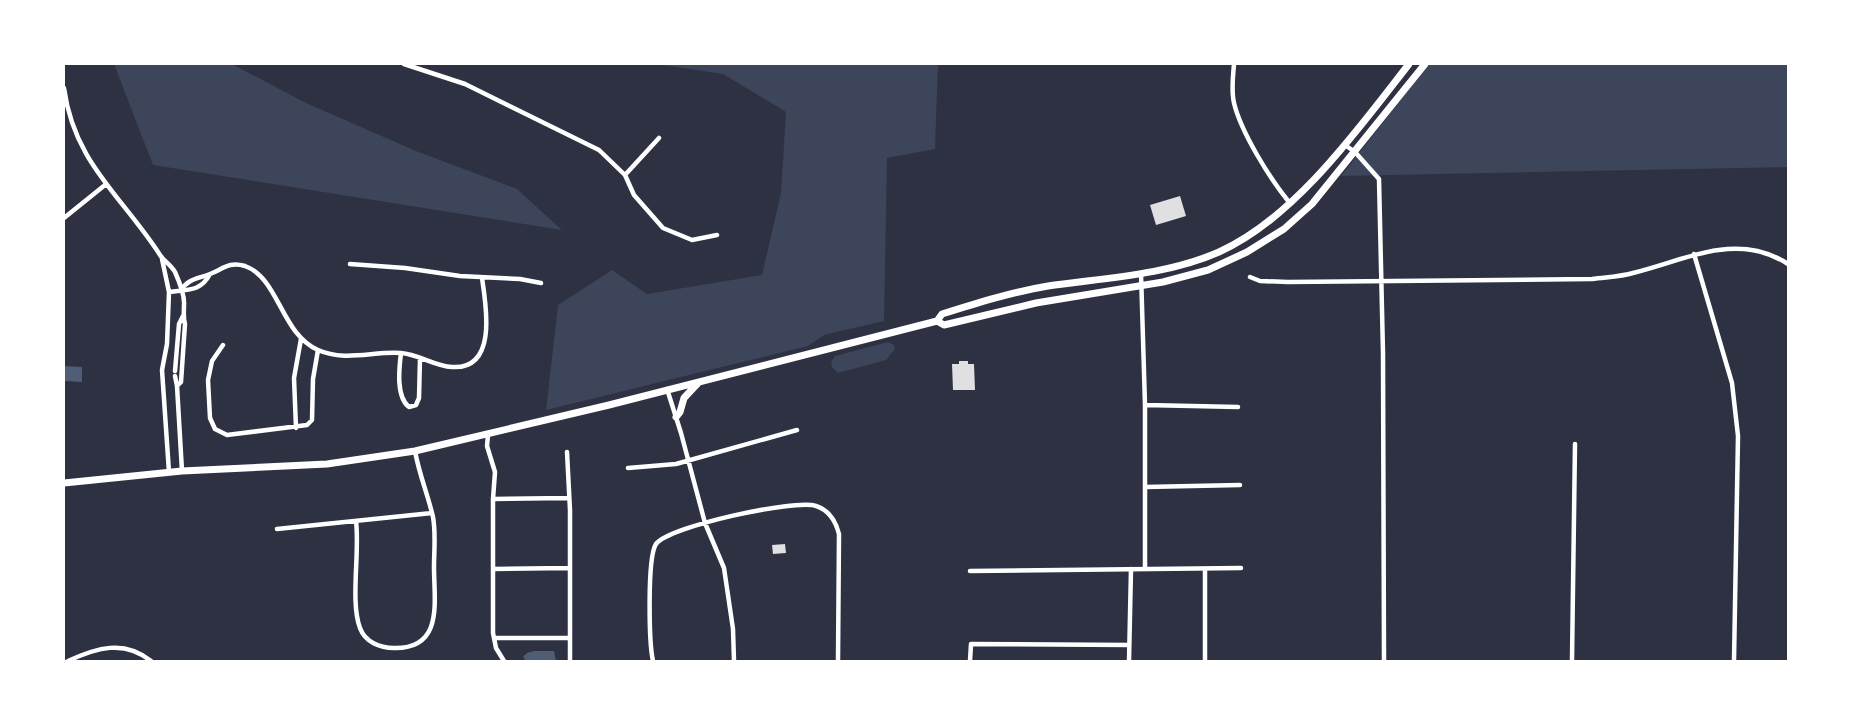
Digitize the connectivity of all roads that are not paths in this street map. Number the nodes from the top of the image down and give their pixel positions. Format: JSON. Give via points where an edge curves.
{"nodes":[{"id":1,"x":404,"y":64,"type":"edge"},
{"id":2,"x":1234,"y":64,"type":"edge"},
{"id":3,"x":1409,"y":64,"type":"edge"},
{"id":4,"x":1425,"y":64,"type":"edge"},
{"id":5,"x":64,"y":88,"type":"edge"},
{"id":6,"x":659,"y":138,"type":"dead end"},
{"id":7,"x":1344,"y":144,"type":"junction"},
{"id":8,"x":1355,"y":152,"type":"junction"},
{"id":9,"x":625,"y":175,"type":"junction"},
{"id":10,"x":105,"y":185,"type":"junction"},
{"id":11,"x":1289,"y":202,"type":"junction"},
{"id":12,"x":64,"y":218,"type":"edge"},
{"id":13,"x":717,"y":235,"type":"dead end"},
{"id":14,"x":1694,"y":254,"type":"junction"},
{"id":15,"x":162,"y":257,"type":"junction"},
{"id":16,"x":350,"y":264,"type":"dead end"},
{"id":17,"x":1788,"y":264,"type":"edge"},
{"id":18,"x":1141,"y":272,"type":"junction"},
{"id":19,"x":210,"y":274,"type":"junction"},
{"id":20,"x":1250,"y":277,"type":"dead end"},
{"id":21,"x":482,"y":278,"type":"junction"},
{"id":22,"x":541,"y":283,"type":"dead end"},
{"id":23,"x":1382,"y":283,"type":"junction"},
{"id":24,"x":1141,"y":286,"type":"junction"},
{"id":25,"x":181,"y":290,"type":"junction"},
{"id":26,"x":169,"y":292,"type":"junction"},
{"id":27,"x":937,"y":321,"type":"junction"},
{"id":28,"x":300,"y":338,"type":"junction"},
{"id":29,"x":224,"y":345,"type":"dead end"},
{"id":30,"x":318,"y":350,"type":"junction"},
{"id":31,"x":165,"y":352,"type":"junction"},
{"id":32,"x":180,"y":353,"type":"junction"},
{"id":33,"x":401,"y":353,"type":"junction"},
{"id":34,"x":420,"y":358,"type":"junction"},
{"id":35,"x":699,"y":381,"type":"junction"},
{"id":36,"x":177,"y":386,"type":"junction"},
{"id":37,"x":667,"y":390,"type":"junction"},
{"id":38,"x":1145,"y":405,"type":"junction"},
{"id":39,"x":1238,"y":406,"type":"dead end"},
{"id":40,"x":676,"y":418,"type":"junction"},
{"id":41,"x":296,"y":428,"type":"junction"},
{"id":42,"x":797,"y":430,"type":"dead end"},
{"id":43,"x":488,"y":435,"type":"junction"},
{"id":44,"x":1575,"y":444,"type":"dead end"},
{"id":45,"x":415,"y":451,"type":"junction"},
{"id":46,"x":567,"y":452,"type":"dead end"},
{"id":47,"x":689,"y":461,"type":"junction"},
{"id":48,"x":628,"y":468,"type":"dead end"},
{"id":49,"x":182,"y":471,"type":"junction"},
{"id":50,"x":169,"y":472,"type":"junction"},
{"id":51,"x":64,"y":483,"type":"edge"},
{"id":52,"x":1240,"y":485,"type":"dead end"},
{"id":53,"x":1145,"y":487,"type":"junction"},
{"id":54,"x":568,"y":498,"type":"junction"},
{"id":55,"x":493,"y":499,"type":"junction"},
{"id":56,"x":432,"y":513,"type":"junction"},
{"id":57,"x":356,"y":521,"type":"junction"},
{"id":58,"x":705,"y":523,"type":"junction"},
{"id":59,"x":277,"y":529,"type":"dead end"},
{"id":60,"x":569,"y":568,"type":"junction"},
{"id":61,"x":1242,"y":568,"type":"dead end"},
{"id":62,"x":493,"y":569,"type":"junction"},
{"id":63,"x":1131,"y":569,"type":"junction"},
{"id":64,"x":1145,"y":569,"type":"junction"},
{"id":65,"x":1205,"y":569,"type":"junction"},
{"id":66,"x":970,"y":571,"type":"dead end"},
{"id":67,"x":494,"y":638,"type":"junction"},
{"id":68,"x":570,"y":638,"type":"junction"},
{"id":69,"x":1129,"y":645,"type":"junction"},
{"id":70,"x":68,"y":661,"type":"edge"},
{"id":71,"x":152,"y":661,"type":"edge"},
{"id":72,"x":504,"y":661,"type":"edge"},
{"id":73,"x":570,"y":661,"type":"edge"},
{"id":74,"x":653,"y":661,"type":"edge"},
{"id":75,"x":734,"y":661,"type":"edge"},
{"id":76,"x":838,"y":661,"type":"edge"},
{"id":77,"x":970,"y":661,"type":"edge"},
{"id":78,"x":1129,"y":661,"type":"edge"},
{"id":79,"x":1205,"y":661,"type":"edge"},
{"id":80,"x":1384,"y":661,"type":"edge"},
{"id":81,"x":1572,"y":661,"type":"edge"},
{"id":82,"x":1734,"y":661,"type":"edge"}],
"edges":[{"from":1,"to":9,"type":"street","via":[[464,84],[599,150]]},
{"from":2,"to":11,"type":"street","via":[[1232,87],[1237,113],[1270,175]]},
{"from":3,"to":7,"type":"main road"},
{"from":4,"to":8,"type":"main road"},
{"from":5,"to":10,"type":"street","via":[[78,140]]},
{"from":6,"to":9,"type":"street"},
{"from":7,"to":8,"type":"street"},
{"from":7,"to":11,"type":"main road","via":[[1303,191]]},
{"from":8,"to":23,"type":"street","via":[[1379,179]]},
{"from":8,"to":24,"type":"main road","via":[[1312,204],[1275,235],[1208,270]]},
{"from":9,"to":13,"type":"street","via":[[634,196],[663,228],[692,240]]},
{"from":10,"to":12,"type":"street"},
{"from":10,"to":15,"type":"street"},
{"from":11,"to":18,"type":"main road","via":[[1255,231],[1220,251]]},
{"from":14,"to":17,"type":"street","via":[[1741,248],[1762,252]]},
{"from":14,"to":23,"type":"street","via":[[1632,274],[1592,279]]},
{"from":14,"to":82,"type":"street","via":[[1732,383],[1738,436]]},
{"from":15,"to":25,"type":"street","via":[[171,266]]},
{"from":15,"to":26,"type":"street"},
{"from":16,"to":21,"type":"street"},
{"from":18,"to":24,"type":"street"},
{"from":18,"to":27,"type":"main road","via":[[1005,296],[942,314]]},
{"from":19,"to":25,"type":"street","via":[[186,282]]},
{"from":19,"to":25,"type":"street","via":[[205,283],[195,290]]},
{"from":19,"to":28,"type":"street","via":[[231,264],[252,269],[265,282],[288,324]]},
{"from":20,"to":23,"type":"street","via":[[1274,282]]},
{"from":21,"to":22,"type":"street"},
{"from":21,"to":34,"type":"street","via":[[487,330],[478,356],[453,367]]},
{"from":23,"to":80,"type":"street"},
{"from":24,"to":27,"type":"main road","via":[[1036,303],[944,325]]},
{"from":24,"to":38,"type":"street"},
{"from":25,"to":26,"type":"street"},
{"from":25,"to":32,"type":"street","via":[[185,324]]},
{"from":26,"to":31,"type":"street"},
{"from":27,"to":35,"type":"main road"},
{"from":28,"to":30,"type":"street"},
{"from":28,"to":41,"type":"street","via":[[294,378]]},
{"from":29,"to":41,"type":"street","via":[[212,361],[208,380],[210,418],[215,429],[226,436]]},
{"from":30,"to":33,"type":"street","via":[[357,356]]},
{"from":30,"to":41,"type":"street","via":[[312,420],[307,426]]},
{"from":31,"to":32,"type":"street"},
{"from":31,"to":50,"type":"street","via":[[162,386]]},
{"from":32,"to":36,"type":"street","via":[[175,374]]},
{"from":32,"to":36,"type":"street","via":[[181,382]]},
{"from":33,"to":34,"type":"street"},
{"from":33,"to":34,"type":"street","via":[[401,393],[403,402],[410,407],[416,405],[419,398]]},
{"from":35,"to":37,"type":"main road"},
{"from":35,"to":40,"type":"main road","via":[[684,398]]},
{"from":36,"to":49,"type":"street"},
{"from":37,"to":40,"type":"street"},
{"from":37,"to":43,"type":"main road"},
{"from":38,"to":39,"type":"street"},
{"from":38,"to":53,"type":"street"},
{"from":40,"to":47,"type":"street"},
{"from":42,"to":47,"type":"street"},
{"from":43,"to":45,"type":"main road"},
{"from":43,"to":55,"type":"street","via":[[487,446],[495,472]]},
{"from":44,"to":81,"type":"street"},
{"from":45,"to":49,"type":"main road","via":[[327,464]]},
{"from":45,"to":56,"type":"street"},
{"from":46,"to":54,"type":"street"},
{"from":47,"to":48,"type":"street"},
{"from":47,"to":58,"type":"street"},
{"from":49,"to":50,"type":"main road"},
{"from":50,"to":51,"type":"main road"},
{"from":52,"to":53,"type":"street"},
{"from":53,"to":64,"type":"street"},
{"from":54,"to":55,"type":"street"},
{"from":54,"to":60,"type":"street"},
{"from":55,"to":62,"type":"street"},
{"from":56,"to":57,"type":"street"},
{"from":56,"to":57,"type":"street","via":[[433,623],[420,642],[398,648],[386,648],[372,642],[359,627]]},
{"from":57,"to":59,"type":"street"},
{"from":58,"to":74,"type":"street","via":[[669,534],[653,550]]},
{"from":58,"to":75,"type":"street","via":[[724,568]]},
{"from":58,"to":76,"type":"street","via":[[743,513],[802,504],[820,507],[830,515],[839,539]]},
{"from":60,"to":62,"type":"street"},
{"from":60,"to":68,"type":"street"},
{"from":61,"to":65,"type":"street"},
{"from":62,"to":67,"type":"street"},
{"from":63,"to":64,"type":"street"},
{"from":63,"to":66,"type":"street"},
{"from":63,"to":69,"type":"street"},
{"from":64,"to":65,"type":"street"},
{"from":65,"to":79,"type":"street"},
{"from":67,"to":68,"type":"street"},
{"from":67,"to":72,"type":"street"},
{"from":68,"to":73,"type":"street"},
{"from":69,"to":77,"type":"street","via":[[971,644]]},
{"from":69,"to":78,"type":"street"},
{"from":70,"to":71,"type":"street","via":[[92,650],[114,646],[124,647]]}]}
